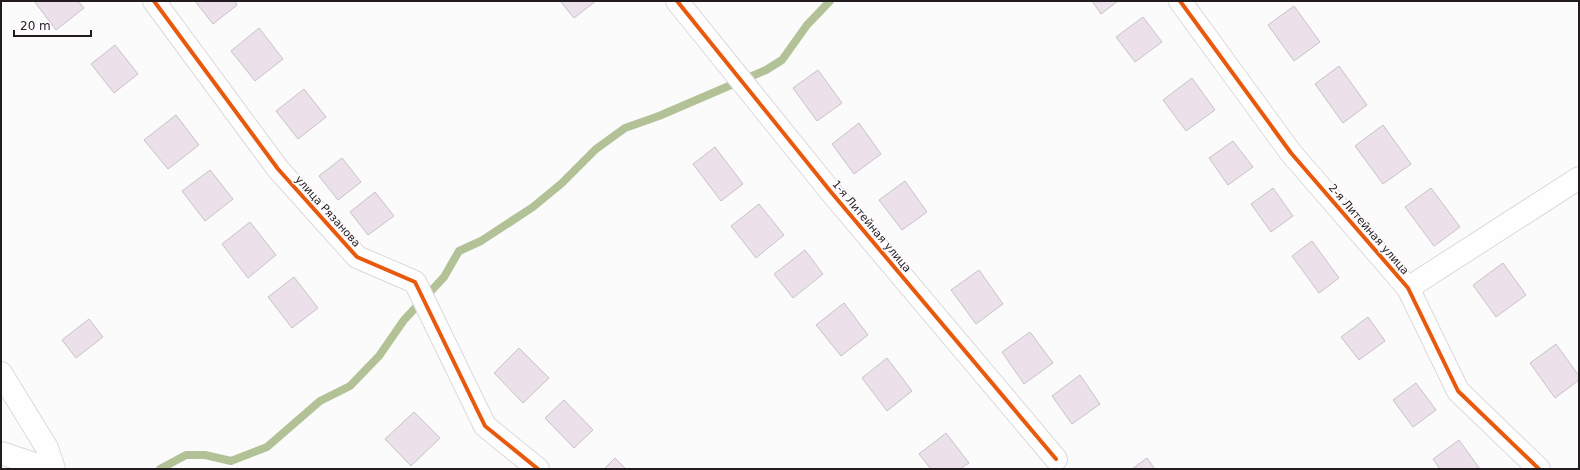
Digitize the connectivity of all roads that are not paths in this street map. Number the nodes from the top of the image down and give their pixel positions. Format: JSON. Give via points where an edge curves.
{"nodes":[{"id":1,"x":154,"y":1,"type":"edge"},
{"id":2,"x":677,"y":1,"type":"edge"},
{"id":3,"x":1180,"y":1,"type":"edge"},
{"id":4,"x":1579,"y":178,"type":"edge"},
{"id":5,"x":1408,"y":288,"type":"junction"},
{"id":6,"x":1,"y":373,"type":"edge"},
{"id":7,"x":1,"y":453,"type":"edge"},
{"id":8,"x":1056,"y":460,"type":"dead end"},
{"id":9,"x":49,"y":469,"type":"edge"},
{"id":10,"x":54,"y":469,"type":"edge"},
{"id":11,"x":538,"y":469,"type":"edge"},
{"id":12,"x":1539,"y":469,"type":"edge"}],
"edges":[{"from":1,"to":11,"type":"street","name":"улица Рязанова","via":[[278,169],[357,257],[415,282],[486,426]]},
{"from":2,"to":8,"type":"street","name":"1-я Литейная улица","via":[[831,192]]},
{"from":3,"to":5,"type":"street","name":"2-я Литейная улица","via":[[1291,153]]},
{"from":4,"to":5,"type":"street"},
{"from":5,"to":12,"type":"street","name":"2-я Литейная улица","via":[[1458,391]]},
{"from":6,"to":10,"type":"street","via":[[47,448]]},
{"from":7,"to":9,"type":"street"}]}
